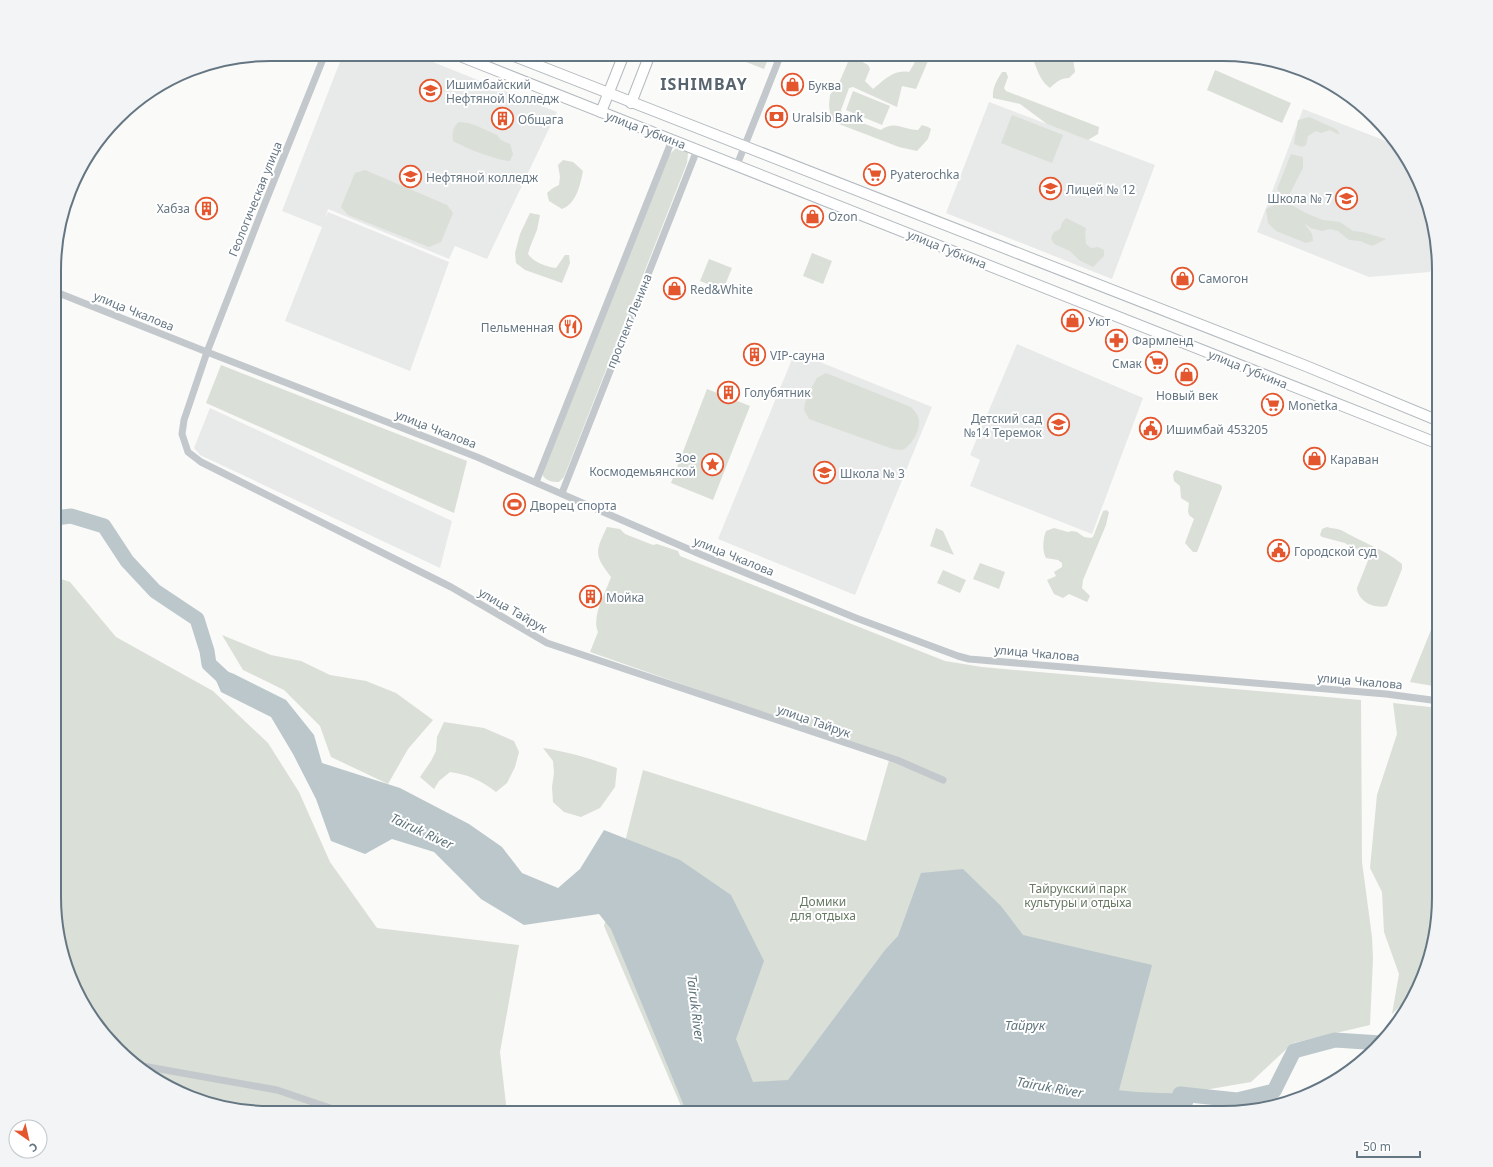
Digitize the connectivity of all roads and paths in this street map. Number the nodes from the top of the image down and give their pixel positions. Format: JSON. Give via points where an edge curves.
{"nodes":[{"id":1,"x":322,"y":61,"type":"edge"},
{"id":2,"x":473,"y":61,"type":"edge"},
{"id":3,"x":527,"y":61,"type":"edge"},
{"id":4,"x":621,"y":61,"type":"edge"},
{"id":5,"x":647,"y":61,"type":"edge"},
{"id":6,"x":778,"y":61,"type":"edge"},
{"id":7,"x":608,"y":93,"type":"junction"},
{"id":8,"x":631,"y":102,"type":"junction"},
{"id":9,"x":601,"y":112,"type":"junction"},
{"id":10,"x":672,"y":140,"type":"junction"},
{"id":11,"x":744,"y":146,"type":"junction"},
{"id":12,"x":697,"y":150,"type":"junction"},
{"id":13,"x":737,"y":165,"type":"junction"},
{"id":14,"x":61,"y":294,"type":"edge"},
{"id":15,"x":207,"y":352,"type":"junction"},
{"id":16,"x":1432,"y":417,"type":"edge"},
{"id":17,"x":1432,"y":441,"type":"edge"},
{"id":18,"x":536,"y":482,"type":"junction"},
{"id":19,"x":562,"y":493,"type":"junction"},
{"id":20,"x":1432,"y":700,"type":"edge"},
{"id":21,"x":943,"y":780,"type":"dead end"},
{"id":22,"x":149,"y":1067,"type":"edge"},
{"id":23,"x":324,"y":1106,"type":"edge"}],
"edges":[{"from":1,"to":15,"type":"street","name":"Геологическая улица"},
{"from":2,"to":9,"type":"main road","name":"улица Губкина"},
{"from":3,"to":7,"type":"main road","name":"улица Губкина"},
{"from":4,"to":7,"type":"main road"},
{"from":5,"to":8,"type":"main road"},
{"from":6,"to":11,"type":"street"},
{"from":7,"to":8,"type":"main road","name":"улица Губкина"},
{"from":7,"to":9,"type":"main road"},
{"from":8,"to":11,"type":"main road","name":"улица Губкина"},
{"from":9,"to":10,"type":"main road","name":"улица Губкина"},
{"from":10,"to":12,"type":"main road","name":"улица Губкина"},
{"from":10,"to":18,"type":"street"},
{"from":11,"to":13,"type":"street"},
{"from":11,"to":16,"type":"main road","name":"улица Губкина"},
{"from":12,"to":13,"type":"main road","name":"улица Губкина"},
{"from":12,"to":19,"type":"street","name":"проспект Ленина"},
{"from":13,"to":17,"type":"main road","name":"улица Губкина"},
{"from":14,"to":15,"type":"street","name":"улица Чкалова"},
{"from":15,"to":18,"type":"street","name":"улица Чкалова"},
{"from":15,"to":21,"type":"street","name":"улица Тайрук","via":[[182,434],[188,452],[201,462],[451,587],[547,643],[897,760]]},
{"from":18,"to":19,"type":"street","name":"улица Чкалова"},
{"from":19,"to":20,"type":"street","name":"улица Чкалова","via":[[702,555],[856,618],[969,659]]},
{"from":22,"to":23,"type":"street","via":[[277,1090]]}]}
